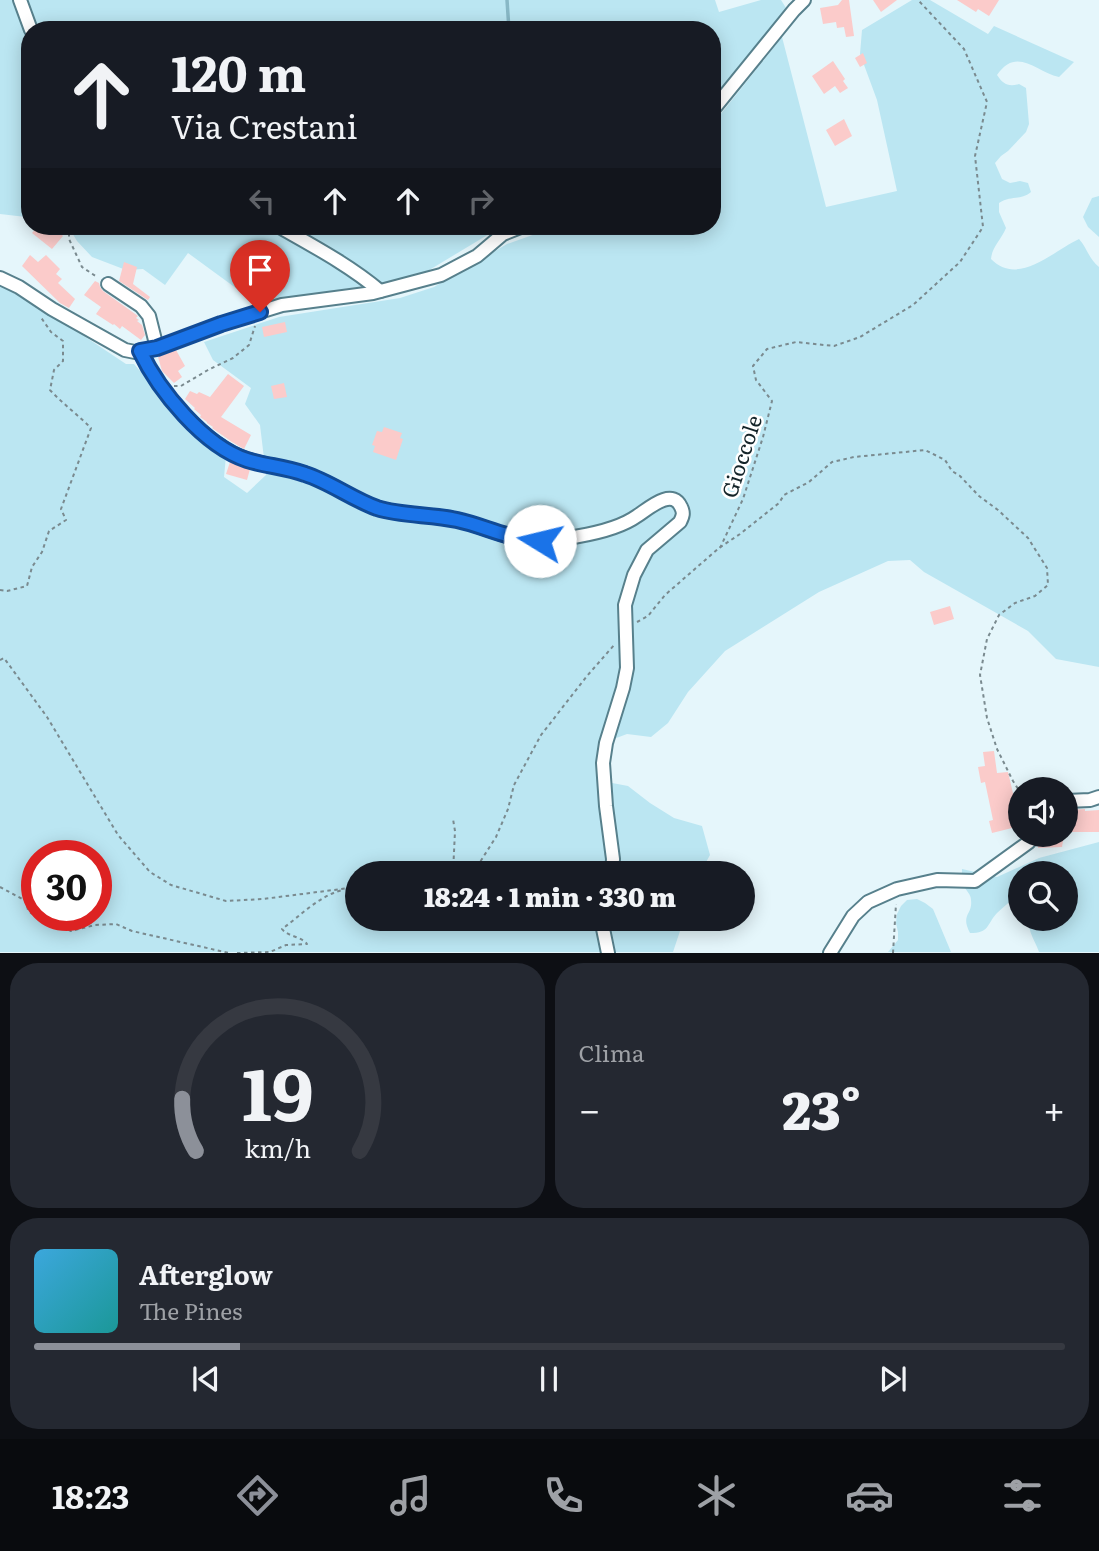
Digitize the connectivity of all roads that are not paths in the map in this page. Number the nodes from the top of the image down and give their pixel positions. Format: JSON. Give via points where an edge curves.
{"nodes":[{"id":1,"x":20,"y":0,"type":"edge"},
{"id":2,"x":804,"y":0,"type":"edge"},
{"id":3,"x":28,"y":21,"type":"edge"},
{"id":4,"x":721,"y":100,"type":"edge"},
{"id":5,"x":294,"y":235,"type":"edge"},
{"id":6,"x":502,"y":235,"type":"edge"},
{"id":7,"x":0,"y":278,"type":"edge"},
{"id":8,"x":108,"y":284,"type":"road end"},
{"id":9,"x":380,"y":291,"type":"junction"},
{"id":10,"x":157,"y":348,"type":"junction"},
{"id":11,"x":140,"y":351,"type":"junction"},
{"id":12,"x":1099,"y":797,"type":"edge"},
{"id":13,"x":1078,"y":800,"type":"edge"},
{"id":14,"x":1021,"y":847,"type":"edge"},
{"id":15,"x":612,"y":861,"type":"edge"},
{"id":16,"x":603,"y":931,"type":"edge"},
{"id":17,"x":608,"y":953,"type":"edge"},
{"id":18,"x":831,"y":953,"type":"edge"}],
"edges":[{"from":1,"to":3,"type":"street"},
{"from":2,"to":4,"type":"street"},
{"from":5,"to":9,"type":"street"},
{"from":6,"to":9,"type":"street","via":[[477,256],[441,275]]},
{"from":7,"to":11,"type":"street","via":[[125,350]]},
{"from":8,"to":10,"type":"street","via":[[149,316]]},
{"from":9,"to":10,"type":"street","via":[[282,304]]},
{"from":10,"to":11,"type":"street"},
{"from":11,"to":15,"type":"street","via":[[173,401],[224,448],[247,459],[304,473],[385,510],[461,520],[531,541],[614,528],[656,502],[668,498],[678,502],[683,517],[642,558],[628,591],[624,613],[627,668],[603,763]]},
{"from":12,"to":13,"type":"street"},
{"from":14,"to":18,"type":"street","via":[[975,881],[937,880],[897,889],[868,902],[853,916]]},
{"from":16,"to":17,"type":"street"}]}
